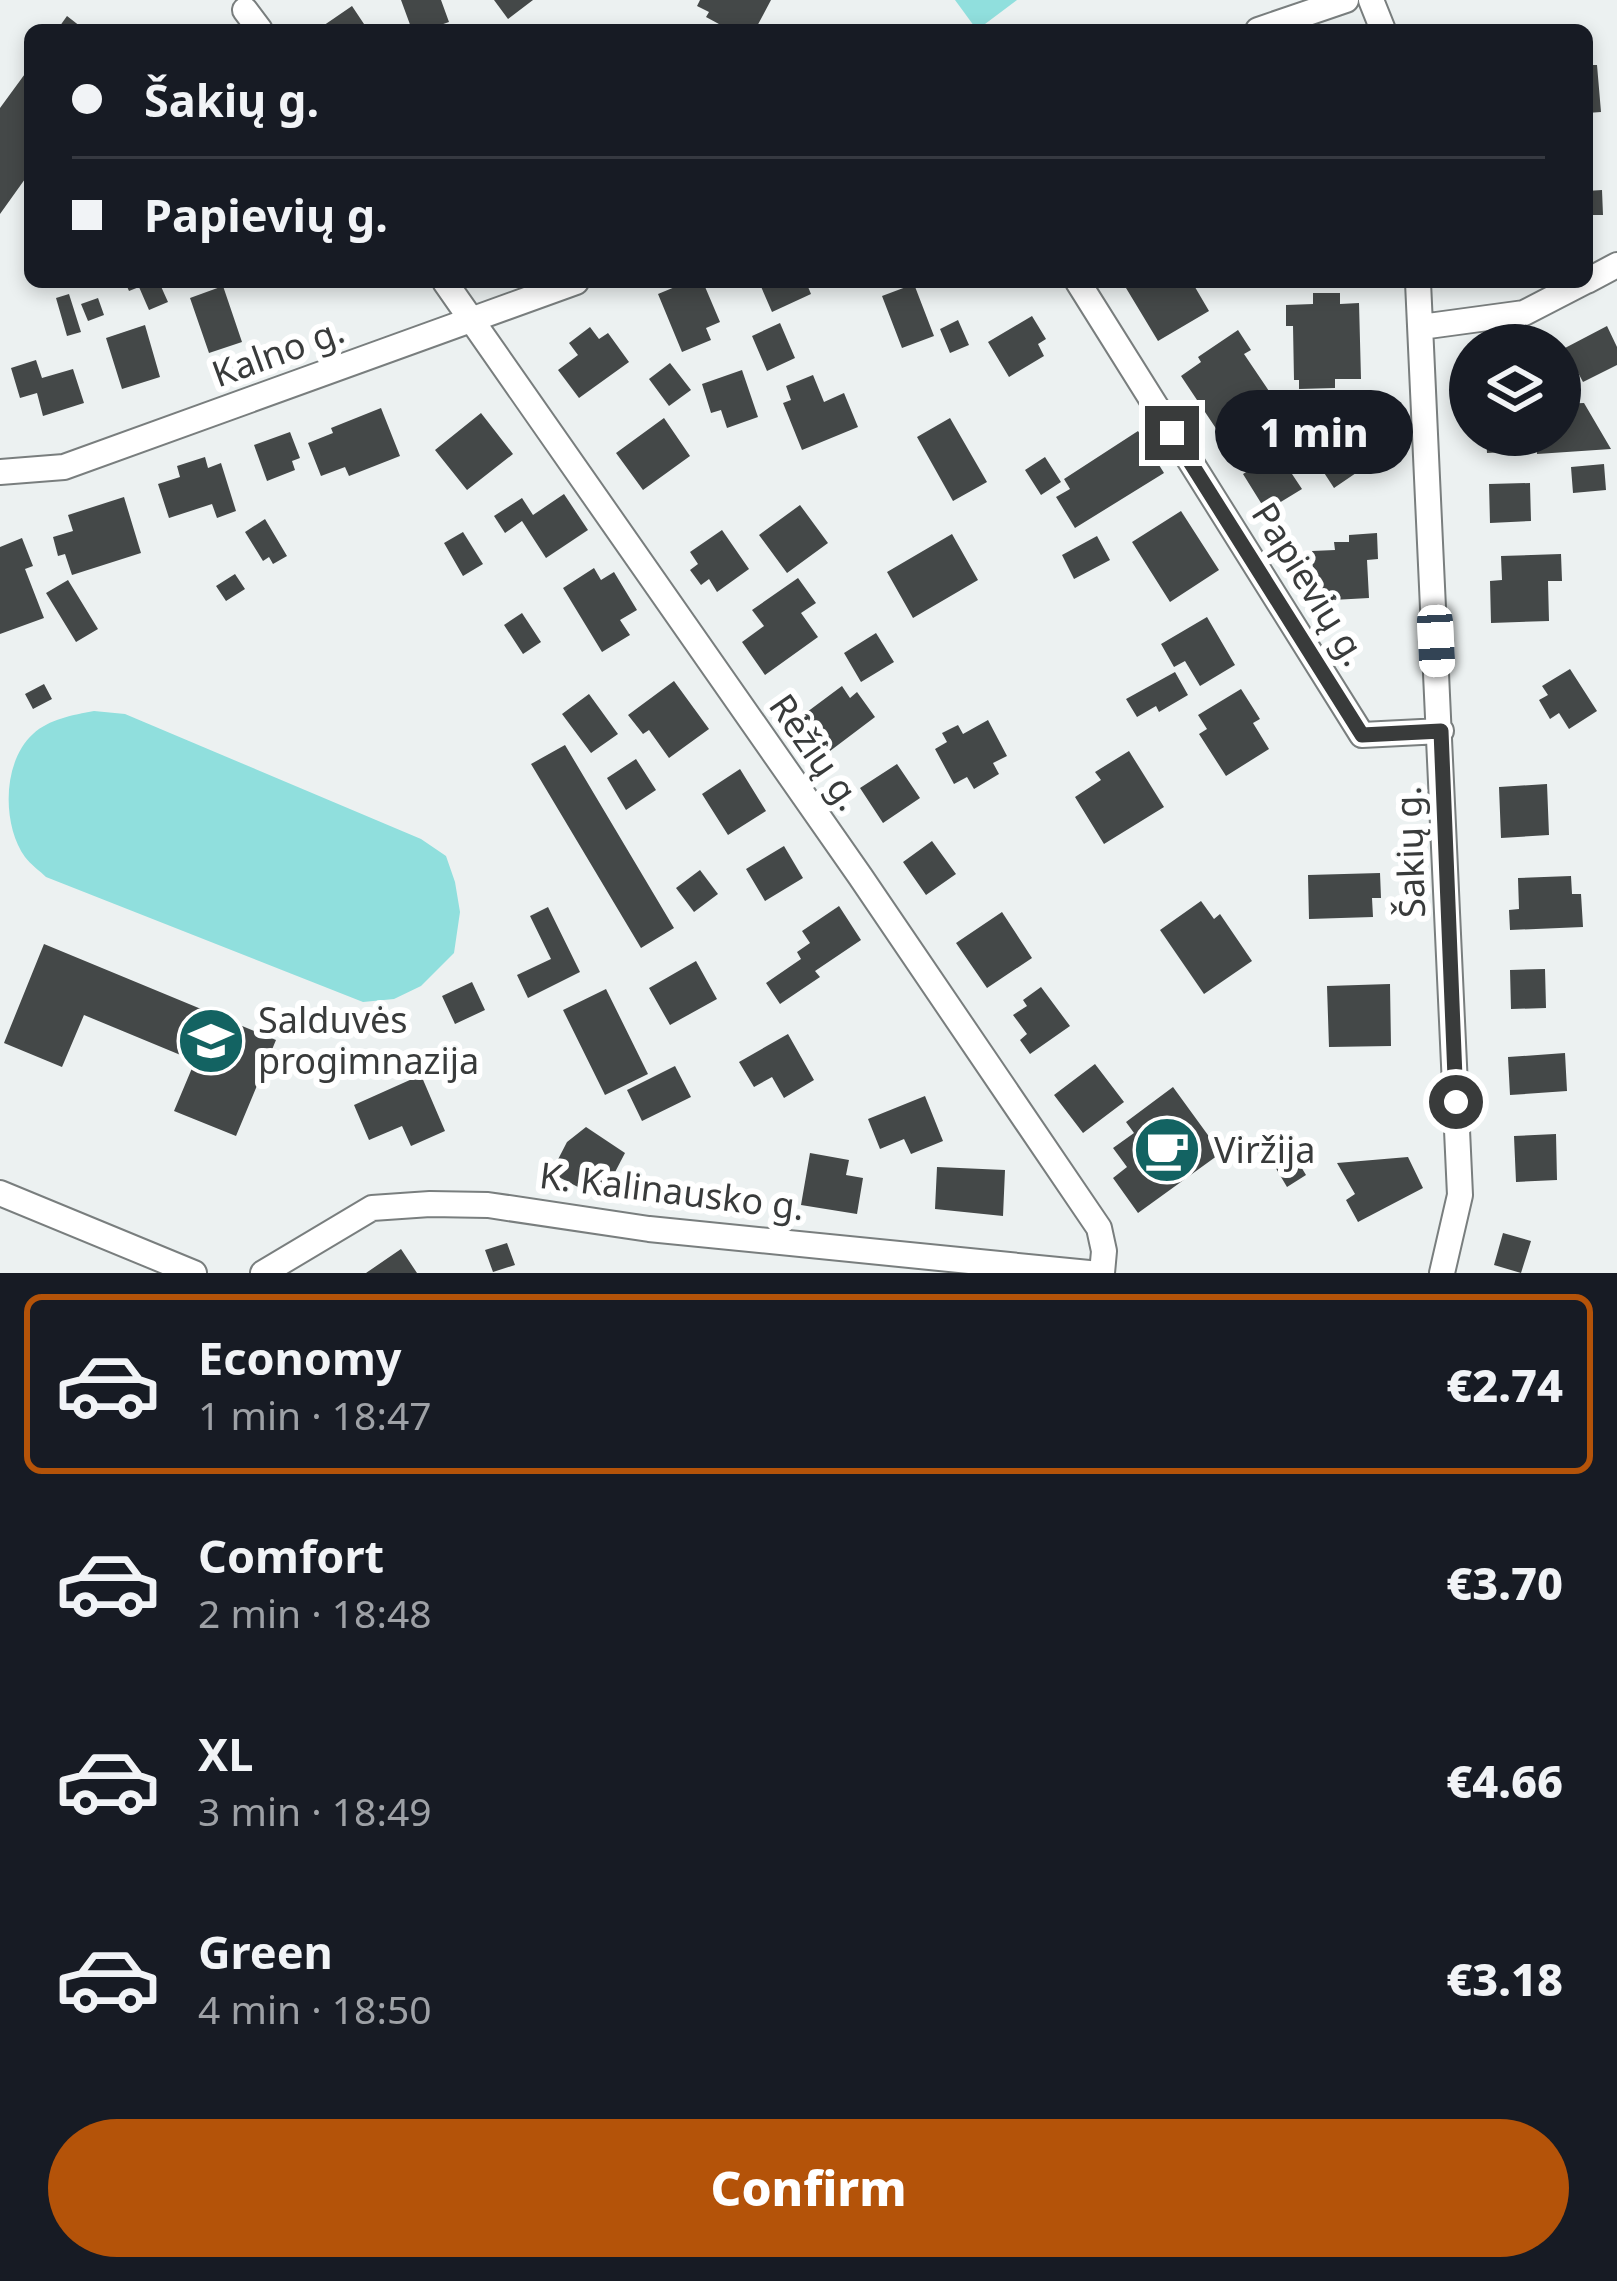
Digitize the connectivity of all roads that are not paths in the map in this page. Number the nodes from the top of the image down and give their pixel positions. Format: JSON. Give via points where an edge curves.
{"nodes":[{"id":1,"x":1346,"y":0,"type":"edge"},
{"id":2,"x":1276,"y":24,"type":"edge"},
{"id":3,"x":449,"y":288,"type":"edge"},
{"id":4,"x":560,"y":288,"type":"edge"},
{"id":5,"x":1082,"y":288,"type":"edge"},
{"id":6,"x":1418,"y":288,"type":"edge"},
{"id":7,"x":1572,"y":288,"type":"edge"},
{"id":8,"x":473,"y":320,"type":"junction"},
{"id":9,"x":1421,"y":326,"type":"junction"},
{"id":10,"x":0,"y":472,"type":"edge"},
{"id":11,"x":1441,"y":731,"type":"junction"},
{"id":12,"x":0,"y":1193,"type":"edge"},
{"id":13,"x":194,"y":1273,"type":"edge"},
{"id":14,"x":263,"y":1273,"type":"edge"},
{"id":15,"x":1089,"y":1273,"type":"edge"},
{"id":16,"x":1102,"y":1273,"type":"edge"},
{"id":17,"x":1442,"y":1273,"type":"edge"}],
"edges":[{"from":1,"to":2,"type":"street"},
{"from":3,"to":8,"type":"street","name":"Rėžių g."},
{"from":4,"to":8,"type":"street","name":"Kalno g."},
{"from":5,"to":11,"type":"street","name":"Papievių g.","via":[[1362,735]]},
{"from":6,"to":9,"type":"street","name":"Šakių g."},
{"from":7,"to":9,"type":"street","via":[[1524,313]]},
{"from":8,"to":10,"type":"street","name":"Kalno g.","via":[[64,467]]},
{"from":8,"to":16,"type":"street","name":"Rėžių g.","via":[[1099,1228]]},
{"from":9,"to":11,"type":"street","name":"Šakių g."},
{"from":11,"to":17,"type":"street","name":"Šakių g.","via":[[1460,1195]]},
{"from":12,"to":13,"type":"street"},
{"from":14,"to":15,"type":"street","name":"K. Kalinausko g.","via":[[372,1208],[488,1204]]}]}
